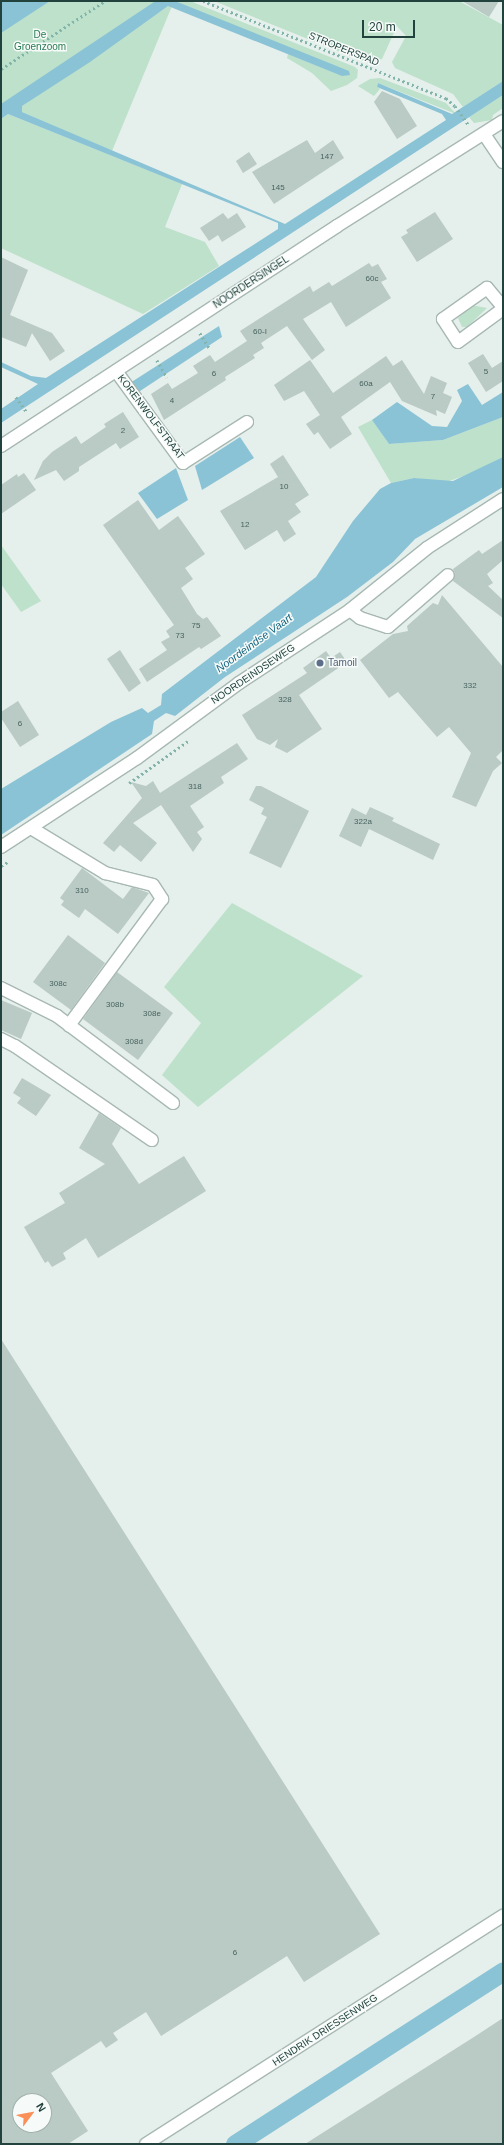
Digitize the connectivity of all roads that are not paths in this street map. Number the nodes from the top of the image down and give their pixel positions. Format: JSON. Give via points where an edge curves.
{"nodes":[{"id":1,"x":503,"y":121,"type":"edge"},
{"id":2,"x":484,"y":134,"type":"junction"},
{"id":3,"x":503,"y":162,"type":"edge"},
{"id":4,"x":502,"y":305,"type":"edge"},
{"id":5,"x":116,"y":370,"type":"junction"},
{"id":6,"x":247,"y":422,"type":"dead end"},
{"id":7,"x":1,"y":446,"type":"edge"},
{"id":8,"x":503,"y":499,"type":"edge"},
{"id":9,"x":448,"y":575,"type":"dead end"},
{"id":10,"x":350,"y":610,"type":"junction"},
{"id":11,"x":31,"y":828,"type":"junction"},
{"id":12,"x":1,"y":847,"type":"edge"},
{"id":13,"x":1,"y":988,"type":"edge"},
{"id":14,"x":69,"y":1025,"type":"junction"},
{"id":15,"x":1,"y":1039,"type":"edge"},
{"id":16,"x":173,"y":1103,"type":"dead end"},
{"id":17,"x":152,"y":1140,"type":"dead end"},
{"id":18,"x":503,"y":1916,"type":"edge"},
{"id":19,"x":146,"y":2144,"type":"edge"}],
"edges":[{"from":1,"to":2,"type":"street","name":"NOORDERSINGEL"},
{"from":2,"to":3,"type":"street"},
{"from":2,"to":5,"type":"street","name":"NOORDERSINGEL"},
{"from":4,"to":4,"type":"street","via":[[458,342],[443,319],[487,288]]},
{"from":5,"to":6,"type":"street","name":"KORENWOLFSTRAAT","via":[[183,463]]},
{"from":5,"to":7,"type":"street","name":"NOORDERSINGEL"},
{"from":8,"to":10,"type":"street","name":"NOORDEINDSEWEG","via":[[410,560]]},
{"from":9,"to":10,"type":"street","via":[[388,627],[360,618]]},
{"from":10,"to":11,"type":"street","name":"NOORDEINDSEWEG","via":[[239,683],[137,758]]},
{"from":11,"to":12,"type":"street","name":"NOORDEINDSEWEG"},
{"from":11,"to":14,"type":"street","via":[[105,873],[153,885],[162,899]]},
{"from":13,"to":14,"type":"street","via":[[57,1016]]},
{"from":14,"to":16,"type":"street"},
{"from":15,"to":17,"type":"street"},
{"from":18,"to":19,"type":"street","name":"HENDRIK DRIESSENWEG"}]}
